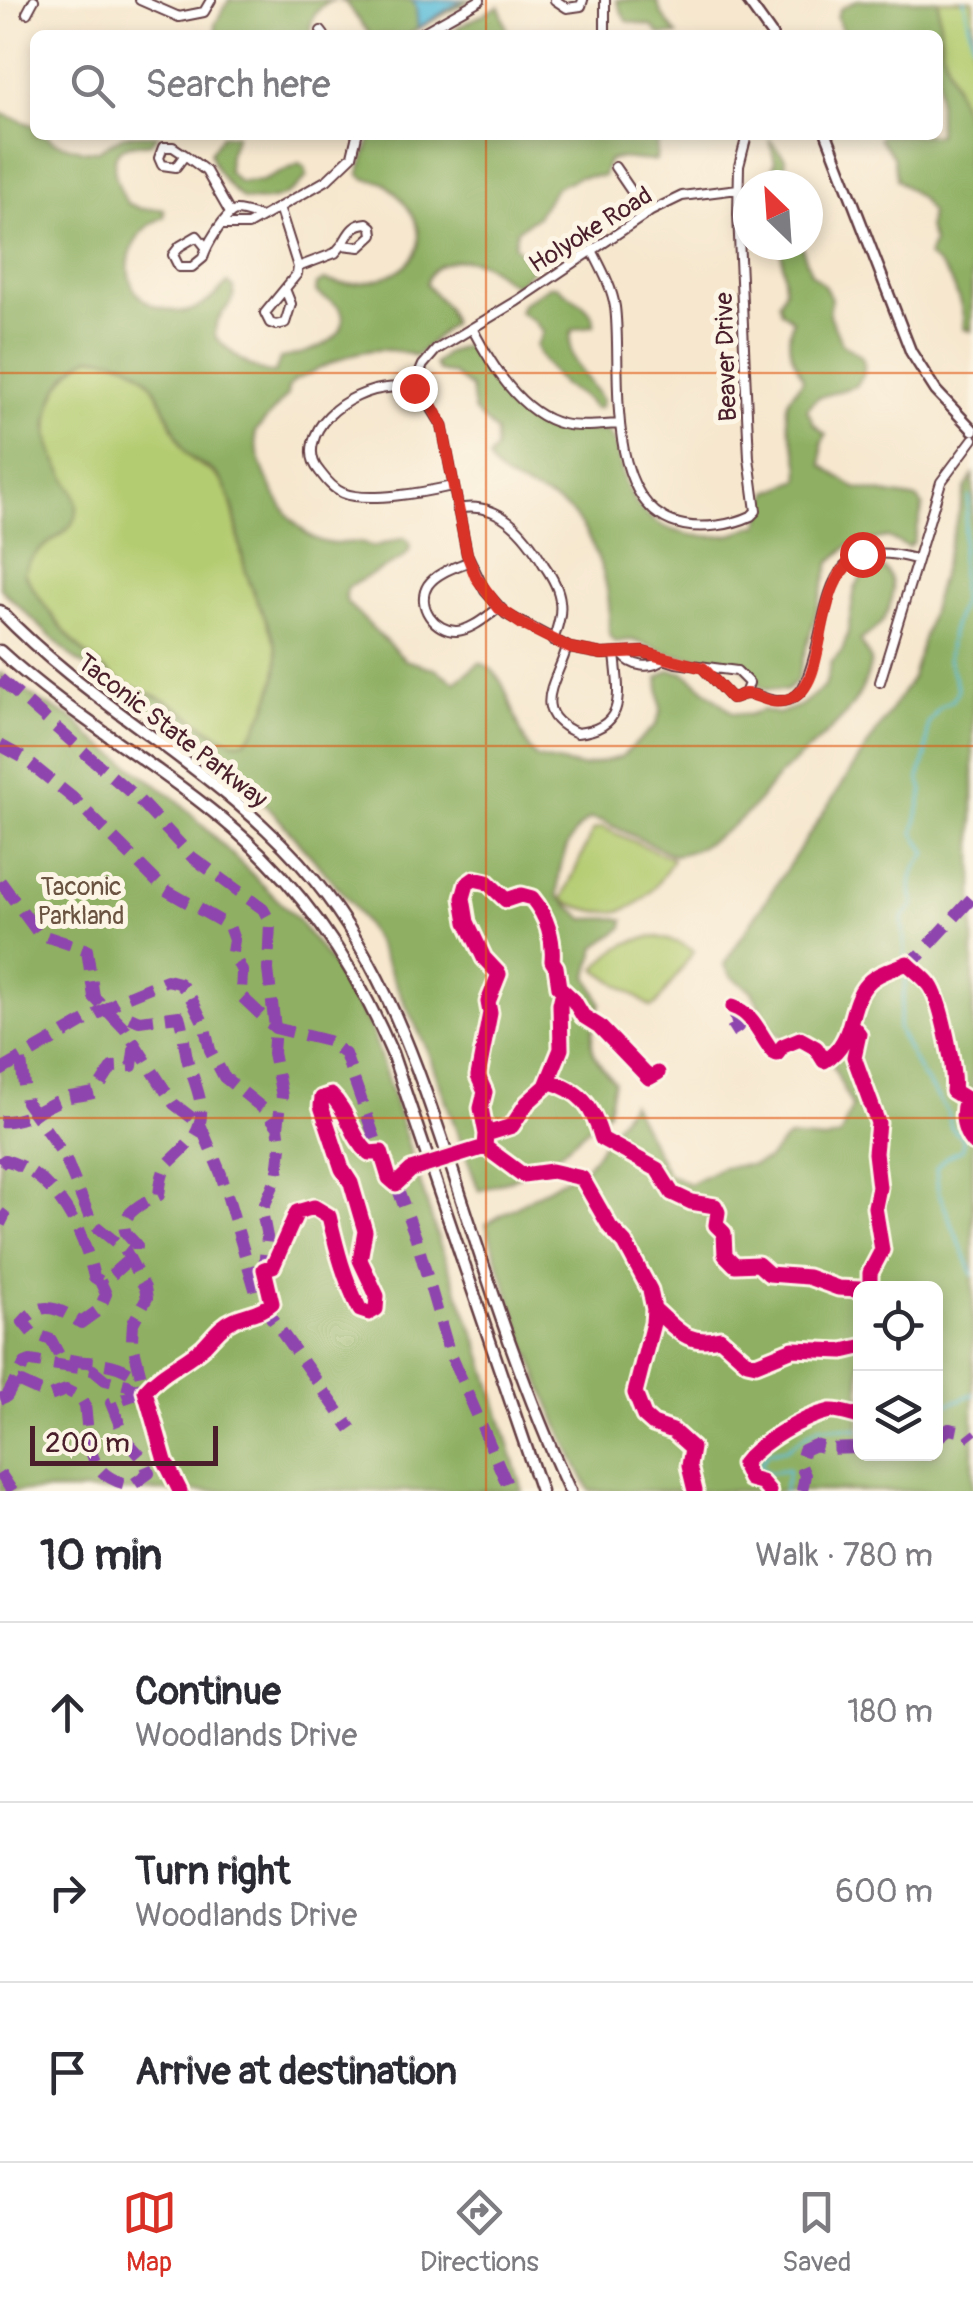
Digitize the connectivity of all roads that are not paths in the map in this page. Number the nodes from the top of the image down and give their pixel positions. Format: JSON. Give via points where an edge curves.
{"nodes":[{"id":1,"x":34,"y":0,"type":"edge"},
{"id":2,"x":140,"y":0,"type":"edge"},
{"id":3,"x":212,"y":0,"type":"edge"},
{"id":4,"x":480,"y":0,"type":"edge"},
{"id":5,"x":555,"y":0,"type":"edge"},
{"id":6,"x":582,"y":0,"type":"edge"},
{"id":7,"x":606,"y":0,"type":"edge"},
{"id":8,"x":747,"y":0,"type":"edge"},
{"id":9,"x":27,"y":13,"type":"dead end"},
{"id":10,"x":427,"y":30,"type":"edge"},
{"id":11,"x":605,"y":30,"type":"edge"},
{"id":12,"x":768,"y":30,"type":"edge"},
{"id":13,"x":357,"y":140,"type":"edge"},
{"id":14,"x":746,"y":140,"type":"edge"},
{"id":15,"x":829,"y":140,"type":"edge"},
{"id":16,"x":185,"y":155,"type":"dead end"},
{"id":17,"x":614,"y":167,"type":"dead end"},
{"id":18,"x":739,"y":170,"type":"edge"},
{"id":19,"x":733,"y":190,"type":"edge"},
{"id":20,"x":279,"y":207,"type":"junction"},
{"id":21,"x":230,"y":213,"type":"junction"},
{"id":22,"x":647,"y":214,"type":"junction"},
{"id":23,"x":262,"y":217,"type":"junction"},
{"id":24,"x":222,"y":225,"type":"junction"},
{"id":25,"x":205,"y":246,"type":"junction"},
{"id":26,"x":342,"y":246,"type":"dead end"},
{"id":27,"x":592,"y":250,"type":"junction"},
{"id":28,"x":741,"y":260,"type":"edge"},
{"id":29,"x":298,"y":267,"type":"junction"},
{"id":30,"x":286,"y":289,"type":"dead end"},
{"id":31,"x":472,"y":328,"type":"junction"},
{"id":32,"x":414,"y":388,"type":"junction"},
{"id":33,"x":619,"y":424,"type":"junction"},
{"id":34,"x":973,"y":430,"type":"edge"},
{"id":35,"x":973,"y":439,"type":"edge"},
{"id":36,"x":452,"y":486,"type":"junction"},
{"id":37,"x":457,"y":509,"type":"junction"},
{"id":38,"x":915,"y":559,"type":"junction"},
{"id":39,"x":470,"y":561,"type":"junction"},
{"id":40,"x":499,"y":608,"type":"junction"},
{"id":41,"x":0,"y":612,"type":"edge"},
{"id":42,"x":554,"y":641,"type":"junction"},
{"id":43,"x":566,"y":647,"type":"junction"},
{"id":44,"x":0,"y":651,"type":"edge"},
{"id":45,"x":618,"y":654,"type":"junction"},
{"id":46,"x":703,"y":668,"type":"junction"},
{"id":47,"x":731,"y":672,"type":"junction"},
{"id":48,"x":880,"y":682,"type":"dead end"},
{"id":49,"x":721,"y":687,"type":"junction"},
{"id":50,"x":745,"y":694,"type":"junction"},
{"id":51,"x":541,"y":1491,"type":"edge"},
{"id":52,"x":570,"y":1491,"type":"edge"}],
"edges":[{"from":1,"to":9,"type":"street"},
{"from":2,"to":3,"type":"street","via":[[185,18],[204,12]]},
{"from":4,"to":10,"type":"street"},
{"from":5,"to":6,"type":"street","via":[[567,8]]},
{"from":7,"to":11,"type":"street"},
{"from":8,"to":12,"type":"main road"},
{"from":13,"to":20,"type":"street","via":[[352,156],[331,177]]},
{"from":14,"to":18,"type":"street","name":"Beaver Drive"},
{"from":15,"to":34,"type":"main road","via":[[911,352],[936,392]]},
{"from":16,"to":21,"type":"street","via":[[206,171]]},
{"from":17,"to":22,"type":"street"},
{"from":19,"to":22,"type":"street","name":"Holyoke Road","via":[[682,196]]},
{"from":20,"to":23,"type":"street"},
{"from":20,"to":29,"type":"street"},
{"from":21,"to":23,"type":"street"},
{"from":21,"to":24,"type":"street"},
{"from":22,"to":27,"type":"street","name":"Holyoke Road"},
{"from":23,"to":24,"type":"street","via":[[244,227]]},
{"from":24,"to":25,"type":"street"},
{"from":25,"to":25,"type":"street","via":[[192,267],[179,266],[173,256],[197,236]]},
{"from":26,"to":29,"type":"street"},
{"from":27,"to":31,"type":"street","name":"Holyoke Road"},
{"from":27,"to":33,"type":"street","via":[[614,301]]},
{"from":28,"to":33,"type":"street","name":"Beaver Drive","via":[[756,511],[705,527],[661,516],[636,485]]},
{"from":29,"to":30,"type":"street"},
{"from":31,"to":32,"type":"street","name":"Holyoke Road","via":[[430,356]]},
{"from":31,"to":33,"type":"street","via":[[513,392],[534,410],[570,426]]},
{"from":32,"to":36,"type":"street","via":[[442,425]]},
{"from":32,"to":36,"type":"street","via":[[382,388],[342,405],[316,434],[314,465],[334,488],[354,496]]},
{"from":35,"to":38,"type":"street","via":[[941,482]]},
{"from":36,"to":37,"type":"street"},
{"from":37,"to":39,"type":"street"},
{"from":37,"to":42,"type":"street","via":[[488,509],[531,542],[560,600]]},
{"from":38,"to":48,"type":"street"},
{"from":38,"to":50,"type":"street","via":[[876,551],[854,558],[830,594],[803,689],[769,702]]},
{"from":39,"to":40,"type":"street"},
{"from":39,"to":40,"type":"street","via":[[428,586],[430,616],[455,631]]},
{"from":40,"to":42,"type":"street"},
{"from":41,"to":52,"type":"highway","name":"Taconic State Parkway","via":[[74,679],[247,810],[304,867],[345,922],[409,1044],[518,1367]]},
{"from":42,"to":43,"type":"street"},
{"from":43,"to":45,"type":"street"},
{"from":43,"to":45,"type":"street","via":[[548,698],[556,720],[577,733],[602,728],[616,712]]},
{"from":44,"to":51,"type":"highway","name":"Taconic State Parkway","via":[[236,831],[285,879],[340,952],[396,1063]]},
{"from":45,"to":46,"type":"street","via":[[639,666],[664,660]]},
{"from":46,"to":47,"type":"street"},
{"from":46,"to":49,"type":"street"},
{"from":47,"to":49,"type":"street"},
{"from":47,"to":50,"type":"street","via":[[746,678]]},
{"from":49,"to":50,"type":"street","via":[[731,698]]}]}
